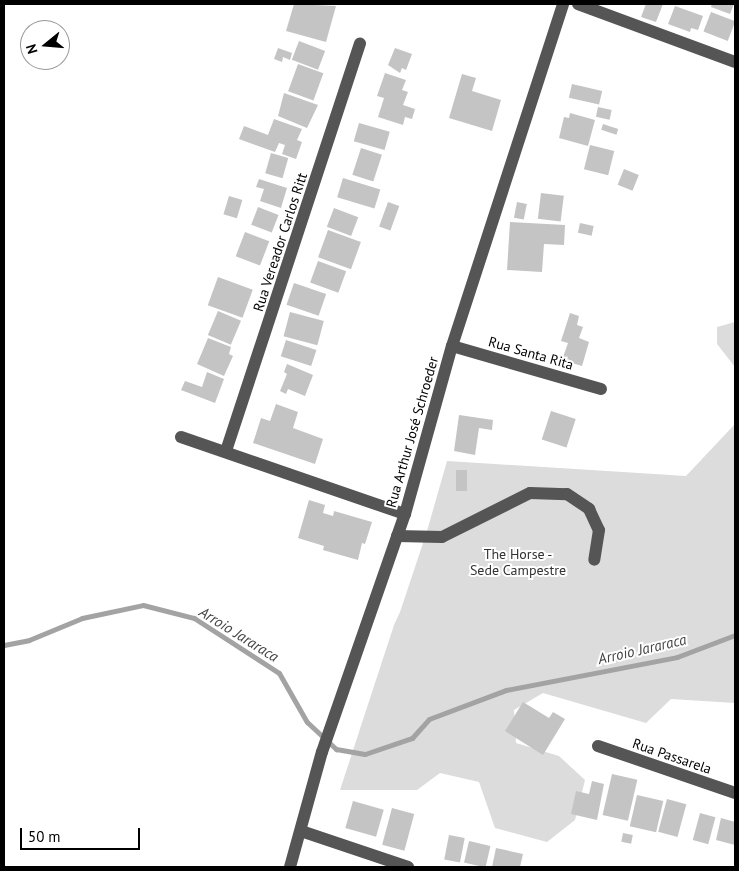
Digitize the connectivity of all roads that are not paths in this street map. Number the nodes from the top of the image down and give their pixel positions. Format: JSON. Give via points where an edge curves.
{"nodes":[{"id":1,"x":563,"y":4,"type":"edge"},
{"id":2,"x":578,"y":4,"type":"edge"},
{"id":3,"x":360,"y":43,"type":"dead end"},
{"id":4,"x":735,"y":62,"type":"edge"},
{"id":5,"x":452,"y":346,"type":"junction"},
{"id":6,"x":601,"y":389,"type":"dead end"},
{"id":7,"x":181,"y":437,"type":"dead end"},
{"id":8,"x":226,"y":450,"type":"junction"},
{"id":9,"x":405,"y":514,"type":"junction"},
{"id":10,"x":397,"y":536,"type":"junction"},
{"id":11,"x":594,"y":560,"type":"dead end"},
{"id":12,"x":598,"y":746,"type":"dead end"},
{"id":13,"x":735,"y":793,"type":"edge"},
{"id":14,"x":301,"y":831,"type":"junction"},
{"id":15,"x":290,"y":867,"type":"edge"},
{"id":16,"x":408,"y":867,"type":"edge"}],
"edges":[{"from":1,"to":5,"type":"street","name":"Rua Arthur José Schroeder"},
{"from":2,"to":4,"type":"street"},
{"from":3,"to":8,"type":"street","name":"Rua Vereador Carlos Ritt"},
{"from":5,"to":6,"type":"street","name":"Rua Santa Rita"},
{"from":5,"to":9,"type":"street","name":"Rua Arthur José Schroeder"},
{"from":7,"to":8,"type":"street"},
{"from":8,"to":9,"type":"street"},
{"from":9,"to":10,"type":"street","name":"Rua Arthur José Schroeder"},
{"from":10,"to":11,"type":"street","via":[[442,537],[530,493],[567,494],[589,509],[599,530]]},
{"from":10,"to":14,"type":"street","name":"Rua Arthur José Schroeder","via":[[322,752]]},
{"from":12,"to":13,"type":"street","name":"Rua Passarela"},
{"from":14,"to":15,"type":"street","name":"Rua Arthur José Schroeder"},
{"from":14,"to":16,"type":"street"}]}
